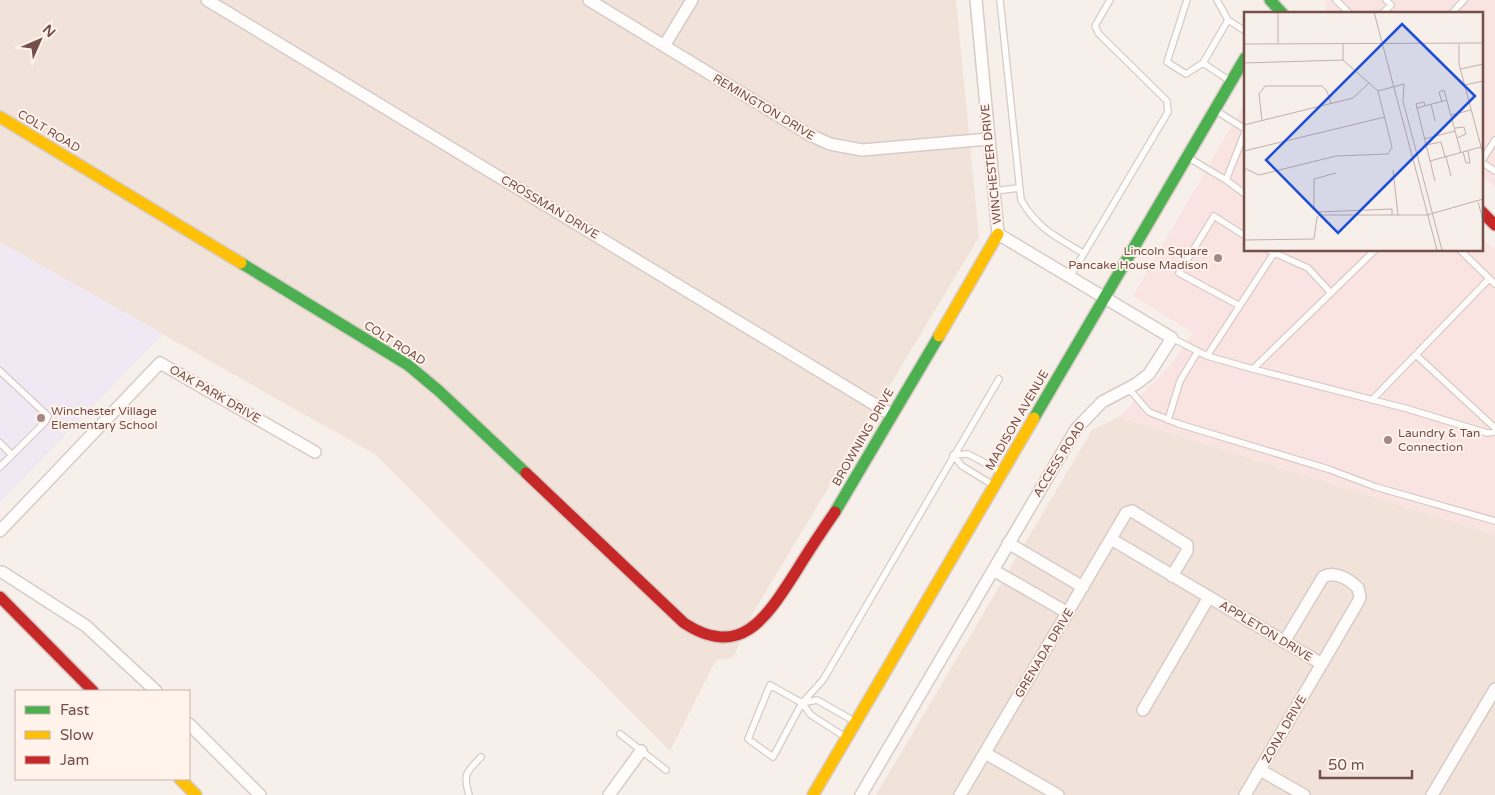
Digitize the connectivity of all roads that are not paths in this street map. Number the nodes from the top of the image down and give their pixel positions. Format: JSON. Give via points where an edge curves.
{"nodes":[{"id":1,"x":208,"y":0,"type":"edge"},
{"id":2,"x":588,"y":0,"type":"edge"},
{"id":3,"x":692,"y":0,"type":"edge"},
{"id":4,"x":976,"y":0,"type":"edge"},
{"id":5,"x":1000,"y":0,"type":"edge"},
{"id":6,"x":1110,"y":0,"type":"edge"},
{"id":7,"x":1187,"y":0,"type":"edge"},
{"id":8,"x":1217,"y":0,"type":"edge"},
{"id":9,"x":1336,"y":0,"type":"edge"},
{"id":10,"x":1464,"y":0,"type":"edge"},
{"id":11,"x":1348,"y":12,"type":"edge"},
{"id":12,"x":1453,"y":12,"type":"edge"},
{"id":13,"x":1228,"y":20,"type":"junction"},
{"id":14,"x":1244,"y":30,"type":"edge"},
{"id":15,"x":664,"y":46,"type":"junction"},
{"id":16,"x":1244,"y":62,"type":"edge"},
{"id":17,"x":1203,"y":63,"type":"junction"},
{"id":18,"x":1231,"y":82,"type":"junction"},
{"id":19,"x":1214,"y":110,"type":"junction"},
{"id":20,"x":0,"y":117,"type":"edge"},
{"id":21,"x":1244,"y":130,"type":"edge"},
{"id":22,"x":1244,"y":134,"type":"edge"},
{"id":23,"x":989,"y":139,"type":"junction"},
{"id":24,"x":1495,"y":140,"type":"edge"},
{"id":25,"x":1187,"y":157,"type":"junction"},
{"id":26,"x":1482,"y":160,"type":"edge"},
{"id":27,"x":1482,"y":163,"type":"edge"},
{"id":28,"x":1495,"y":171,"type":"edge"},
{"id":29,"x":1226,"y":180,"type":"junction"},
{"id":30,"x":1019,"y":188,"type":"junction"},
{"id":31,"x":994,"y":191,"type":"junction"},
{"id":32,"x":1244,"y":193,"type":"edge"},
{"id":33,"x":1482,"y":212,"type":"edge"},
{"id":34,"x":1495,"y":225,"type":"edge"},
{"id":35,"x":998,"y":234,"type":"junction"},
{"id":36,"x":1244,"y":235,"type":"edge"},
{"id":37,"x":1273,"y":251,"type":"edge"},
{"id":38,"x":1374,"y":251,"type":"edge"},
{"id":39,"x":1461,"y":251,"type":"edge"},
{"id":40,"x":1083,"y":253,"type":"junction"},
{"id":41,"x":1070,"y":277,"type":"junction"},
{"id":42,"x":1489,"y":279,"type":"junction"},
{"id":43,"x":1495,"y":284,"type":"edge"},
{"id":44,"x":1332,"y":293,"type":"junction"},
{"id":45,"x":1106,"y":296,"type":"junction"},
{"id":46,"x":1240,"y":306,"type":"junction"},
{"id":47,"x":1172,"y":338,"type":"junction"},
{"id":48,"x":1198,"y":351,"type":"junction"},
{"id":49,"x":1416,"y":355,"type":"junction"},
{"id":50,"x":1207,"y":356,"type":"junction"},
{"id":51,"x":1253,"y":369,"type":"junction"},
{"id":52,"x":0,"y":371,"type":"edge"},
{"id":53,"x":999,"y":379,"type":"dead end"},
{"id":54,"x":1129,"y":389,"type":"junction"},
{"id":55,"x":1372,"y":400,"type":"junction"},
{"id":56,"x":892,"y":415,"type":"junction"},
{"id":57,"x":1168,"y":420,"type":"junction"},
{"id":58,"x":1495,"y":430,"type":"edge"},
{"id":59,"x":0,"y":443,"type":"edge"},
{"id":60,"x":315,"y":452,"type":"dead end"},
{"id":61,"x":12,"y":455,"type":"junction"},
{"id":62,"x":953,"y":455,"type":"junction"},
{"id":63,"x":0,"y":467,"type":"edge"},
{"id":64,"x":1002,"y":472,"type":"junction"},
{"id":65,"x":994,"y":486,"type":"junction"},
{"id":66,"x":1495,"y":521,"type":"edge"},
{"id":67,"x":0,"y":531,"type":"edge"},
{"id":68,"x":1111,"y":539,"type":"junction"},
{"id":69,"x":1008,"y":543,"type":"junction"},
{"id":70,"x":1,"y":570,"type":"edge"},
{"id":71,"x":993,"y":570,"type":"junction"},
{"id":72,"x":1172,"y":576,"type":"junction"},
{"id":73,"x":1084,"y":587,"type":"junction"},
{"id":74,"x":0,"y":597,"type":"edge"},
{"id":75,"x":1209,"y":597,"type":"junction"},
{"id":76,"x":1068,"y":613,"type":"junction"},
{"id":77,"x":733,"y":637,"type":"joint"},
{"id":78,"x":1284,"y":642,"type":"junction"},
{"id":79,"x":1322,"y":664,"type":"junction"},
{"id":80,"x":1495,"y":689,"type":"edge"},
{"id":81,"x":92,"y":690,"type":"edge"},
{"id":82,"x":155,"y":690,"type":"edge"},
{"id":83,"x":802,"y":703,"type":"junction"},
{"id":84,"x":1143,"y":710,"type":"dead end"},
{"id":85,"x":856,"y":722,"type":"junction"},
{"id":86,"x":190,"y":725,"type":"edge"},
{"id":87,"x":620,"y":734,"type":"dead end"},
{"id":88,"x":846,"y":738,"type":"junction"},
{"id":89,"x":641,"y":751,"type":"junction"},
{"id":90,"x":984,"y":753,"type":"junction"},
{"id":91,"x":481,"y":757,"type":"dead end"},
{"id":92,"x":666,"y":770,"type":"dead end"},
{"id":93,"x":1260,"y":770,"type":"junction"},
{"id":94,"x":181,"y":780,"type":"edge"},
{"id":95,"x":962,"y":794,"type":"edge"},
{"id":96,"x":196,"y":795,"type":"edge"},
{"id":97,"x":260,"y":795,"type":"edge"},
{"id":98,"x":469,"y":795,"type":"edge"},
{"id":99,"x":609,"y":795,"type":"edge"},
{"id":100,"x":813,"y":795,"type":"edge"},
{"id":101,"x":861,"y":795,"type":"edge"},
{"id":102,"x":1058,"y":795,"type":"edge"},
{"id":103,"x":1245,"y":795,"type":"edge"},
{"id":104,"x":1304,"y":795,"type":"edge"},
{"id":105,"x":1432,"y":795,"type":"edge"}],
"edges":[{"from":1,"to":56,"type":"street","name":"CROSSMAN DRIVE"},
{"from":2,"to":15,"type":"street","name":"REMINGTON DRIVE"},
{"from":3,"to":15,"type":"street"},
{"from":4,"to":23,"type":"street","name":"WINCHESTER DRIVE"},
{"from":5,"to":30,"type":"lane"},
{"from":6,"to":40,"type":"lane","via":[[1095,26],[1099,34],[1167,101],[1168,112]]},
{"from":7,"to":17,"type":"lane","via":[[1167,62],[1186,74]]},
{"from":8,"to":13,"type":"lane"},
{"from":9,"to":11,"type":"lane"},
{"from":10,"to":12,"type":"lane"},
{"from":13,"to":14,"type":"lane"},
{"from":13,"to":17,"type":"lane"},
{"from":15,"to":23,"type":"street","name":"REMINGTON DRIVE","via":[[819,140],[835,146],[862,150]]},
{"from":16,"to":18,"type":"street","name":"MADISON AVENUE"},
{"from":17,"to":18,"type":"lane"},
{"from":18,"to":19,"type":"street","name":"MADISON AVENUE"},
{"from":19,"to":21,"type":"lane"},
{"from":19,"to":25,"type":"street","name":"MADISON AVENUE"},
{"from":20,"to":77,"type":"street","name":"COLT ROAD","via":[[408,365],[684,623],[702,634],[717,638]]},
{"from":22,"to":29,"type":"lane"},
{"from":23,"to":31,"type":"street","name":"WINCHESTER DRIVE"},
{"from":24,"to":26,"type":"lane"},
{"from":25,"to":29,"type":"lane"},
{"from":25,"to":45,"type":"street","name":"MADISON AVENUE"},
{"from":27,"to":28,"type":"lane"},
{"from":29,"to":32,"type":"lane"},
{"from":30,"to":31,"type":"lane"},
{"from":30,"to":40,"type":"lane","via":[[1021,200],[1031,217],[1042,228]]},
{"from":31,"to":35,"type":"street","name":"WINCHESTER DRIVE"},
{"from":33,"to":34,"type":"street"},
{"from":35,"to":41,"type":"street","name":"WINCHESTER DRIVE"},
{"from":35,"to":56,"type":"street","name":"BROWNING DRIVE"},
{"from":36,"to":46,"type":"lane","via":[[1214,216],[1179,272]]},
{"from":37,"to":44,"type":"lane","via":[[1308,268]]},
{"from":37,"to":46,"type":"lane"},
{"from":38,"to":44,"type":"lane"},
{"from":39,"to":42,"type":"lane"},
{"from":40,"to":41,"type":"lane"},
{"from":41,"to":45,"type":"street","name":"WINCHESTER DRIVE"},
{"from":42,"to":43,"type":"lane"},
{"from":42,"to":49,"type":"lane"},
{"from":44,"to":51,"type":"lane"},
{"from":45,"to":47,"type":"street"},
{"from":45,"to":64,"type":"street","name":"MADISON AVENUE"},
{"from":46,"to":50,"type":"lane"},
{"from":47,"to":48,"type":"lane"},
{"from":47,"to":54,"type":"street","name":"ACCESS ROAD","via":[[1152,370]]},
{"from":48,"to":50,"type":"lane"},
{"from":48,"to":57,"type":"lane","via":[[1180,381]]},
{"from":49,"to":55,"type":"lane"},
{"from":49,"to":58,"type":"lane"},
{"from":50,"to":51,"type":"lane"},
{"from":51,"to":55,"type":"lane"},
{"from":52,"to":61,"type":"lane","via":[[48,416]]},
{"from":53,"to":62,"type":"lane"},
{"from":54,"to":57,"type":"lane","via":[[1149,412]]},
{"from":54,"to":69,"type":"street","name":"ACCESS ROAD","via":[[1102,402],[1080,424]]},
{"from":55,"to":58,"type":"lane","via":[[1487,433]]},
{"from":56,"to":77,"type":"street","name":"BROWNING DRIVE","via":[[834,514],[767,613],[752,628]]},
{"from":57,"to":66,"type":"lane","via":[[1376,487]]},
{"from":59,"to":61,"type":"lane"},
{"from":60,"to":67,"type":"street","name":"OAK PARK DRIVE","via":[[160,362]]},
{"from":61,"to":63,"type":"lane"},
{"from":62,"to":64,"type":"lane","via":[[968,454]]},
{"from":62,"to":65,"type":"lane","via":[[962,466]]},
{"from":62,"to":83,"type":"lane","via":[[823,680]]},
{"from":64,"to":65,"type":"street","name":"MADISON AVENUE"},
{"from":65,"to":85,"type":"street","name":"MADISON AVENUE"},
{"from":68,"to":72,"type":"street","name":"APPLETON DRIVE"},
{"from":68,"to":72,"type":"street","name":"GRENADA DRIVE","via":[[1124,515],[1132,511],[1187,545],[1187,551]]},
{"from":68,"to":73,"type":"street","name":"GRENADA DRIVE"},
{"from":69,"to":71,"type":"street","name":"ACCESS ROAD"},
{"from":69,"to":73,"type":"street"},
{"from":70,"to":82,"type":"street","via":[[86,626]]},
{"from":71,"to":76,"type":"street"},
{"from":71,"to":101,"type":"street","name":"ACCESS ROAD"},
{"from":72,"to":75,"type":"street","name":"APPLETON DRIVE"},
{"from":73,"to":76,"type":"street","name":"GRENADA DRIVE"},
{"from":74,"to":81,"type":"street"},
{"from":75,"to":78,"type":"street","name":"APPLETON DRIVE"},
{"from":75,"to":84,"type":"street","name":"APPLETON DRIVE"},
{"from":76,"to":90,"type":"street","name":"GRENADA DRIVE"},
{"from":78,"to":79,"type":"street","name":"APPLETON DRIVE"},
{"from":78,"to":79,"type":"street","name":"ZONA DRIVE","via":[[1324,577],[1337,574],[1354,584],[1360,591],[1360,599]]},
{"from":79,"to":93,"type":"street","name":"ZONA DRIVE"},
{"from":80,"to":105,"type":"street"},
{"from":83,"to":83,"type":"lane","via":[[773,757],[748,739],[770,685]]},
{"from":83,"to":85,"type":"lane","via":[[817,700]]},
{"from":83,"to":88,"type":"lane","via":[[811,715]]},
{"from":85,"to":88,"type":"street","name":"MADISON AVENUE"},
{"from":86,"to":97,"type":"street"},
{"from":87,"to":89,"type":"lane"},
{"from":88,"to":100,"type":"street","name":"MADISON AVENUE"},
{"from":89,"to":92,"type":"lane"},
{"from":89,"to":99,"type":"street"},
{"from":90,"to":95,"type":"street","name":"GRENADA DRIVE"},
{"from":90,"to":102,"type":"street"},
{"from":91,"to":98,"type":"lane","via":[[464,778]]},
{"from":93,"to":103,"type":"street","name":"ZONA DRIVE"},
{"from":93,"to":104,"type":"street"},
{"from":94,"to":96,"type":"street"}]}
